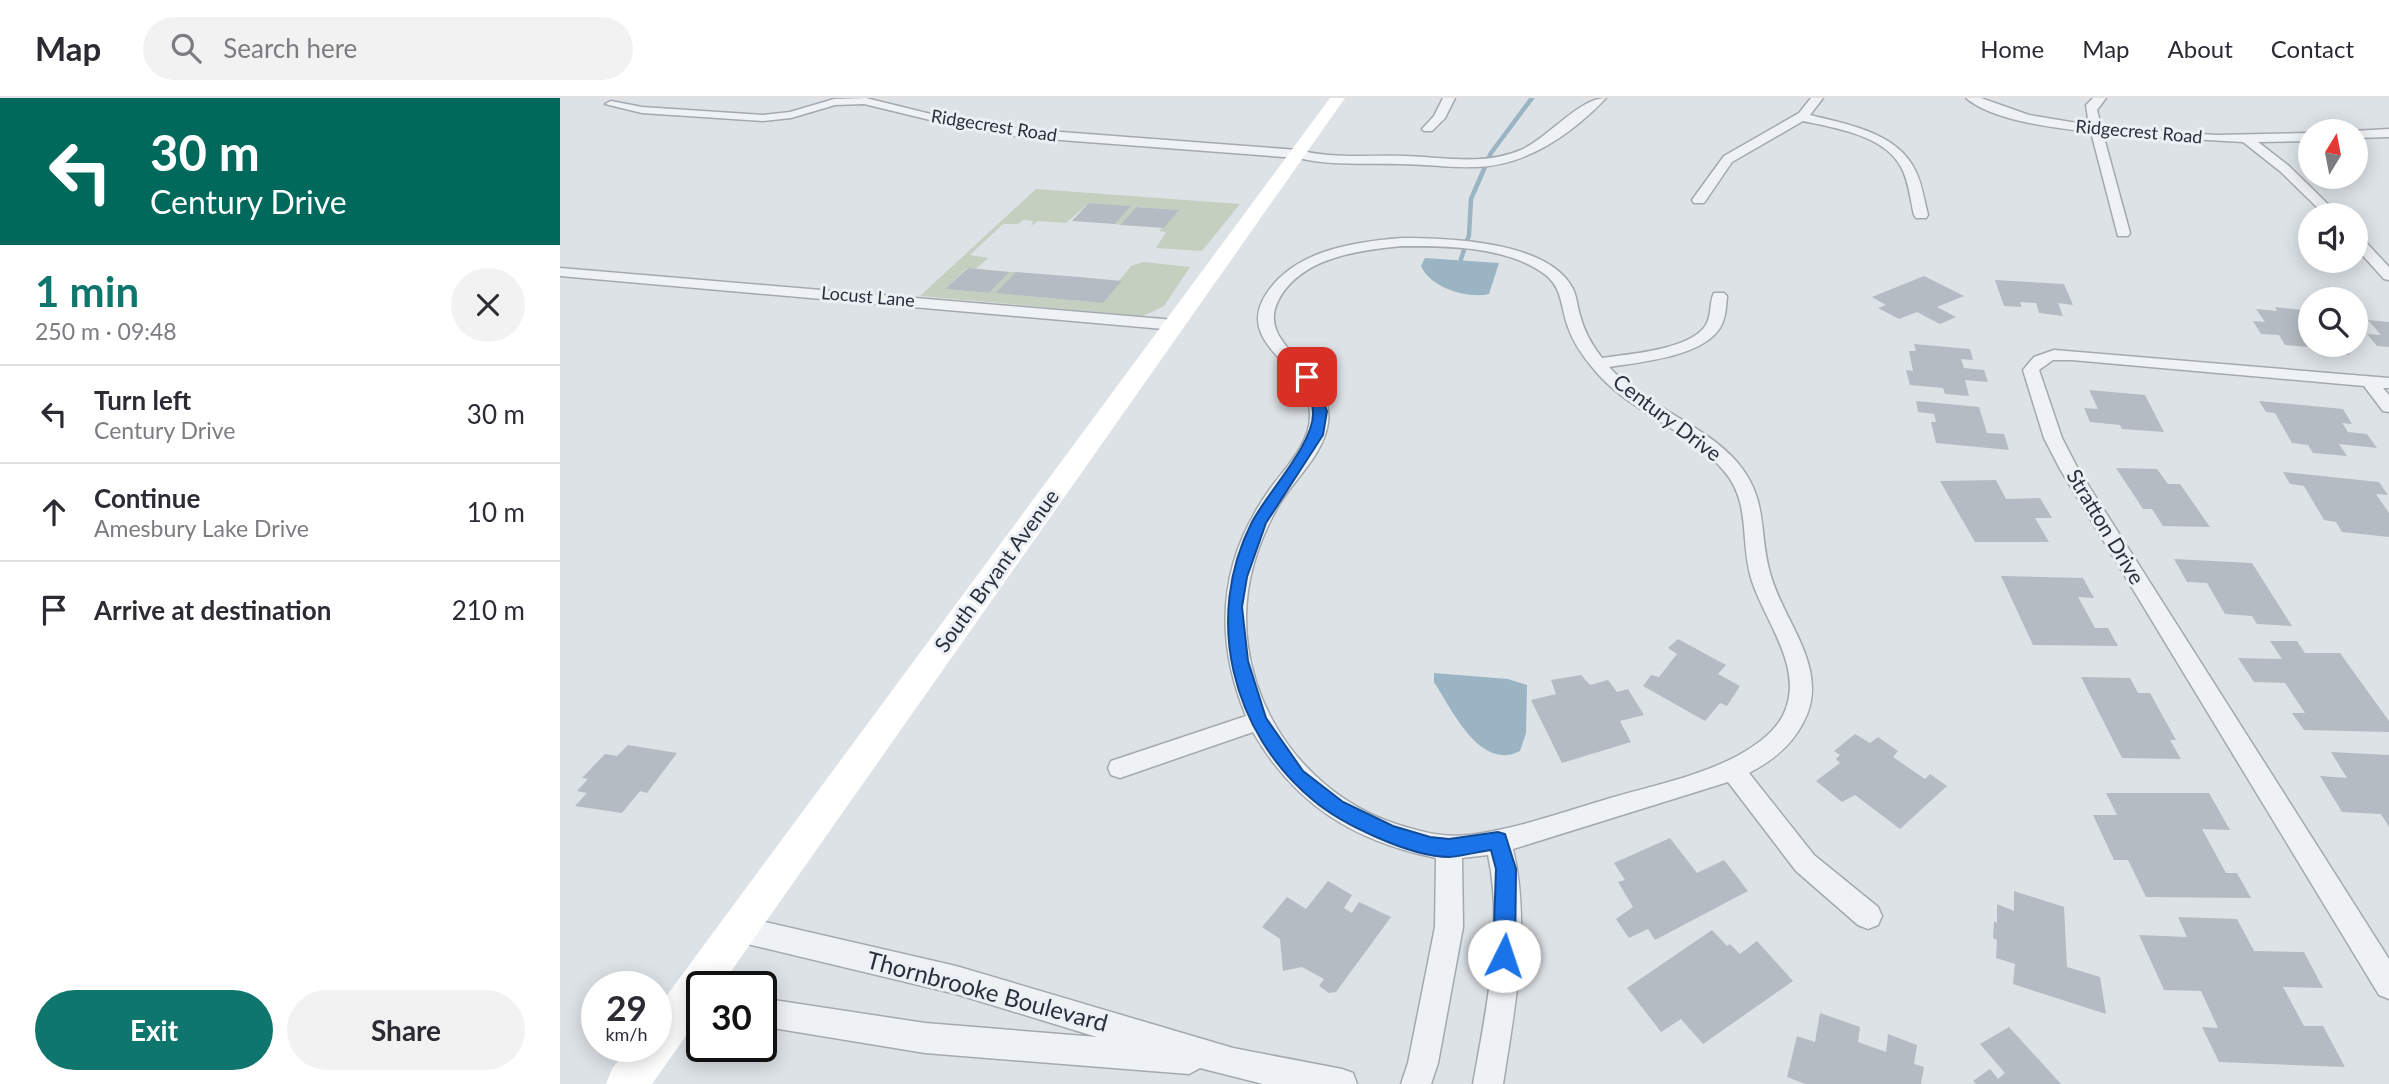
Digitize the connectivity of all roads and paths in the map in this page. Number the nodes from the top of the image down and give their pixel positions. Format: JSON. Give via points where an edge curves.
{"nodes":[{"id":1,"x":1338,"y":98,"type":"edge"},
{"id":2,"x":1450,"y":98,"type":"edge"},
{"id":3,"x":1600,"y":98,"type":"edge"},
{"id":4,"x":1817,"y":98,"type":"edge"},
{"id":5,"x":1972,"y":98,"type":"edge"},
{"id":6,"x":2100,"y":98,"type":"edge"},
{"id":7,"x":835,"y":100,"type":"edge"},
{"id":8,"x":611,"y":104,"type":"dead end"},
{"id":9,"x":1802,"y":117,"type":"junction"},
{"id":10,"x":1428,"y":129,"type":"dead end"},
{"id":11,"x":2096,"y":129,"type":"junction"},
{"id":12,"x":2368,"y":134,"type":"edge"},
{"id":13,"x":2389,"y":134,"type":"edge"},
{"id":14,"x":2298,"y":138,"type":"edge"},
{"id":15,"x":2247,"y":140,"type":"junction"},
{"id":16,"x":1298,"y":155,"type":"junction"},
{"id":17,"x":1699,"y":200,"type":"dead end"},
{"id":18,"x":2319,"y":203,"type":"edge"},
{"id":19,"x":1921,"y":215,"type":"dead end"},
{"id":20,"x":2123,"y":233,"type":"dead end"},
{"id":21,"x":2368,"y":253,"type":"edge"},
{"id":22,"x":560,"y":272,"type":"edge"},
{"id":23,"x":2389,"y":276,"type":"edge"},
{"id":24,"x":1719,"y":296,"type":"dead end"},
{"id":25,"x":1175,"y":325,"type":"junction"},
{"id":26,"x":1598,"y":364,"type":"junction"},
{"id":27,"x":2379,"y":382,"type":"edge"},
{"id":28,"x":2389,"y":407,"type":"edge"},
{"id":29,"x":1258,"y":720,"type":"junction"},
{"id":30,"x":1120,"y":768,"type":"dead end"},
{"id":31,"x":1732,"y":770,"type":"junction"},
{"id":32,"x":1498,"y":840,"type":"junction"},
{"id":33,"x":1449,"y":848,"type":"junction"},
{"id":34,"x":1868,"y":916,"type":"dead end"},
{"id":35,"x":739,"y":929,"type":"junction"},
{"id":36,"x":713,"y":971,"type":"edge"},
{"id":37,"x":2389,"y":985,"type":"edge"},
{"id":38,"x":686,"y":1011,"type":"edge"},
{"id":39,"x":777,"y":1015,"type":"edge"},
{"id":40,"x":672,"y":1026,"type":"edge"},
{"id":41,"x":643,"y":1062,"type":"edge"},
{"id":42,"x":1233,"y":1063,"type":"junction"},
{"id":43,"x":627,"y":1084,"type":"edge"},
{"id":44,"x":1342,"y":1084,"type":"edge"},
{"id":45,"x":1416,"y":1084,"type":"edge"},
{"id":46,"x":1488,"y":1084,"type":"edge"}],
"edges":[{"from":1,"to":16,"type":"street","name":"South Bryant Avenue"},
{"from":2,"to":10,"type":"street"},
{"from":3,"to":16,"type":"street","name":"Ridgecrest Road","via":[[1520,156],[1498,162],[1340,162]]},
{"from":4,"to":9,"type":"street"},
{"from":5,"to":11,"type":"street","name":"Ridgecrest Road","via":[[2027,117]]},
{"from":6,"to":11,"type":"street","via":[[2091,110]]},
{"from":7,"to":8,"type":"street","name":"Ridgecrest Road","via":[[791,116],[763,118]]},
{"from":7,"to":16,"type":"street","name":"Ridgecrest Road","via":[[864,101],[1021,133]]},
{"from":9,"to":17,"type":"street","via":[[1762,136],[1728,160]]},
{"from":9,"to":19,"type":"street","via":[[1857,132],[1901,157]]},
{"from":11,"to":15,"type":"street","name":"Ridgecrest Road"},
{"from":11,"to":20,"type":"street"},
{"from":12,"to":13,"type":"street"},
{"from":14,"to":15,"type":"street","name":"Ridgecrest Road"},
{"from":15,"to":18,"type":"street"},
{"from":16,"to":25,"type":"street","name":"South Bryant Avenue"},
{"from":21,"to":23,"type":"street"},
{"from":22,"to":25,"type":"street","name":"Locust Lane"},
{"from":24,"to":26,"type":"street","via":[[1714,327],[1700,339]]},
{"from":25,"to":35,"type":"street","name":"South Bryant Avenue"},
{"from":26,"to":29,"type":"street","name":"Century Drive","via":[[1580,337],[1567,289],[1560,280],[1510,254],[1483,247],[1402,242],[1365,245],[1307,266],[1280,286],[1269,305],[1267,333],[1307,377],[1320,411],[1316,435],[1259,523],[1239,577],[1236,635]]},
{"from":26,"to":31,"type":"street","name":"Century Drive","via":[[1635,399],[1720,455],[1744,483],[1750,499],[1758,568],[1790,642],[1801,702],[1780,738]]},
{"from":27,"to":28,"type":"street"},
{"from":27,"to":37,"type":"street","name":"Stratton Drive","via":[[2051,354],[2039,359],[2031,370],[2068,469]]},
{"from":29,"to":30,"type":"street"},
{"from":29,"to":33,"type":"street","name":"Century Drive","via":[[1297,776],[1336,808],[1389,833]]},
{"from":31,"to":32,"type":"street","name":"Century Drive"},
{"from":31,"to":34,"type":"street","via":[[1805,863]]},
{"from":32,"to":33,"type":"street","name":"Century Drive"},
{"from":32,"to":46,"type":"street","via":[[1506,869],[1506,933]]},
{"from":33,"to":45,"type":"street","via":[[1448,927]]},
{"from":35,"to":36,"type":"street","name":"South Bryant Avenue"},
{"from":35,"to":42,"type":"street","name":"Thornbrooke Boulevard","via":[[956,980]]},
{"from":38,"to":40,"type":"street","name":"South Bryant Avenue"},
{"from":39,"to":42,"type":"street","name":"Thornbrooke Boulevard","via":[[925,1038]]},
{"from":41,"to":43,"type":"street","name":"South Bryant Avenue"},
{"from":42,"to":44,"type":"street","name":"Thornbrooke Boulevard"}]}
